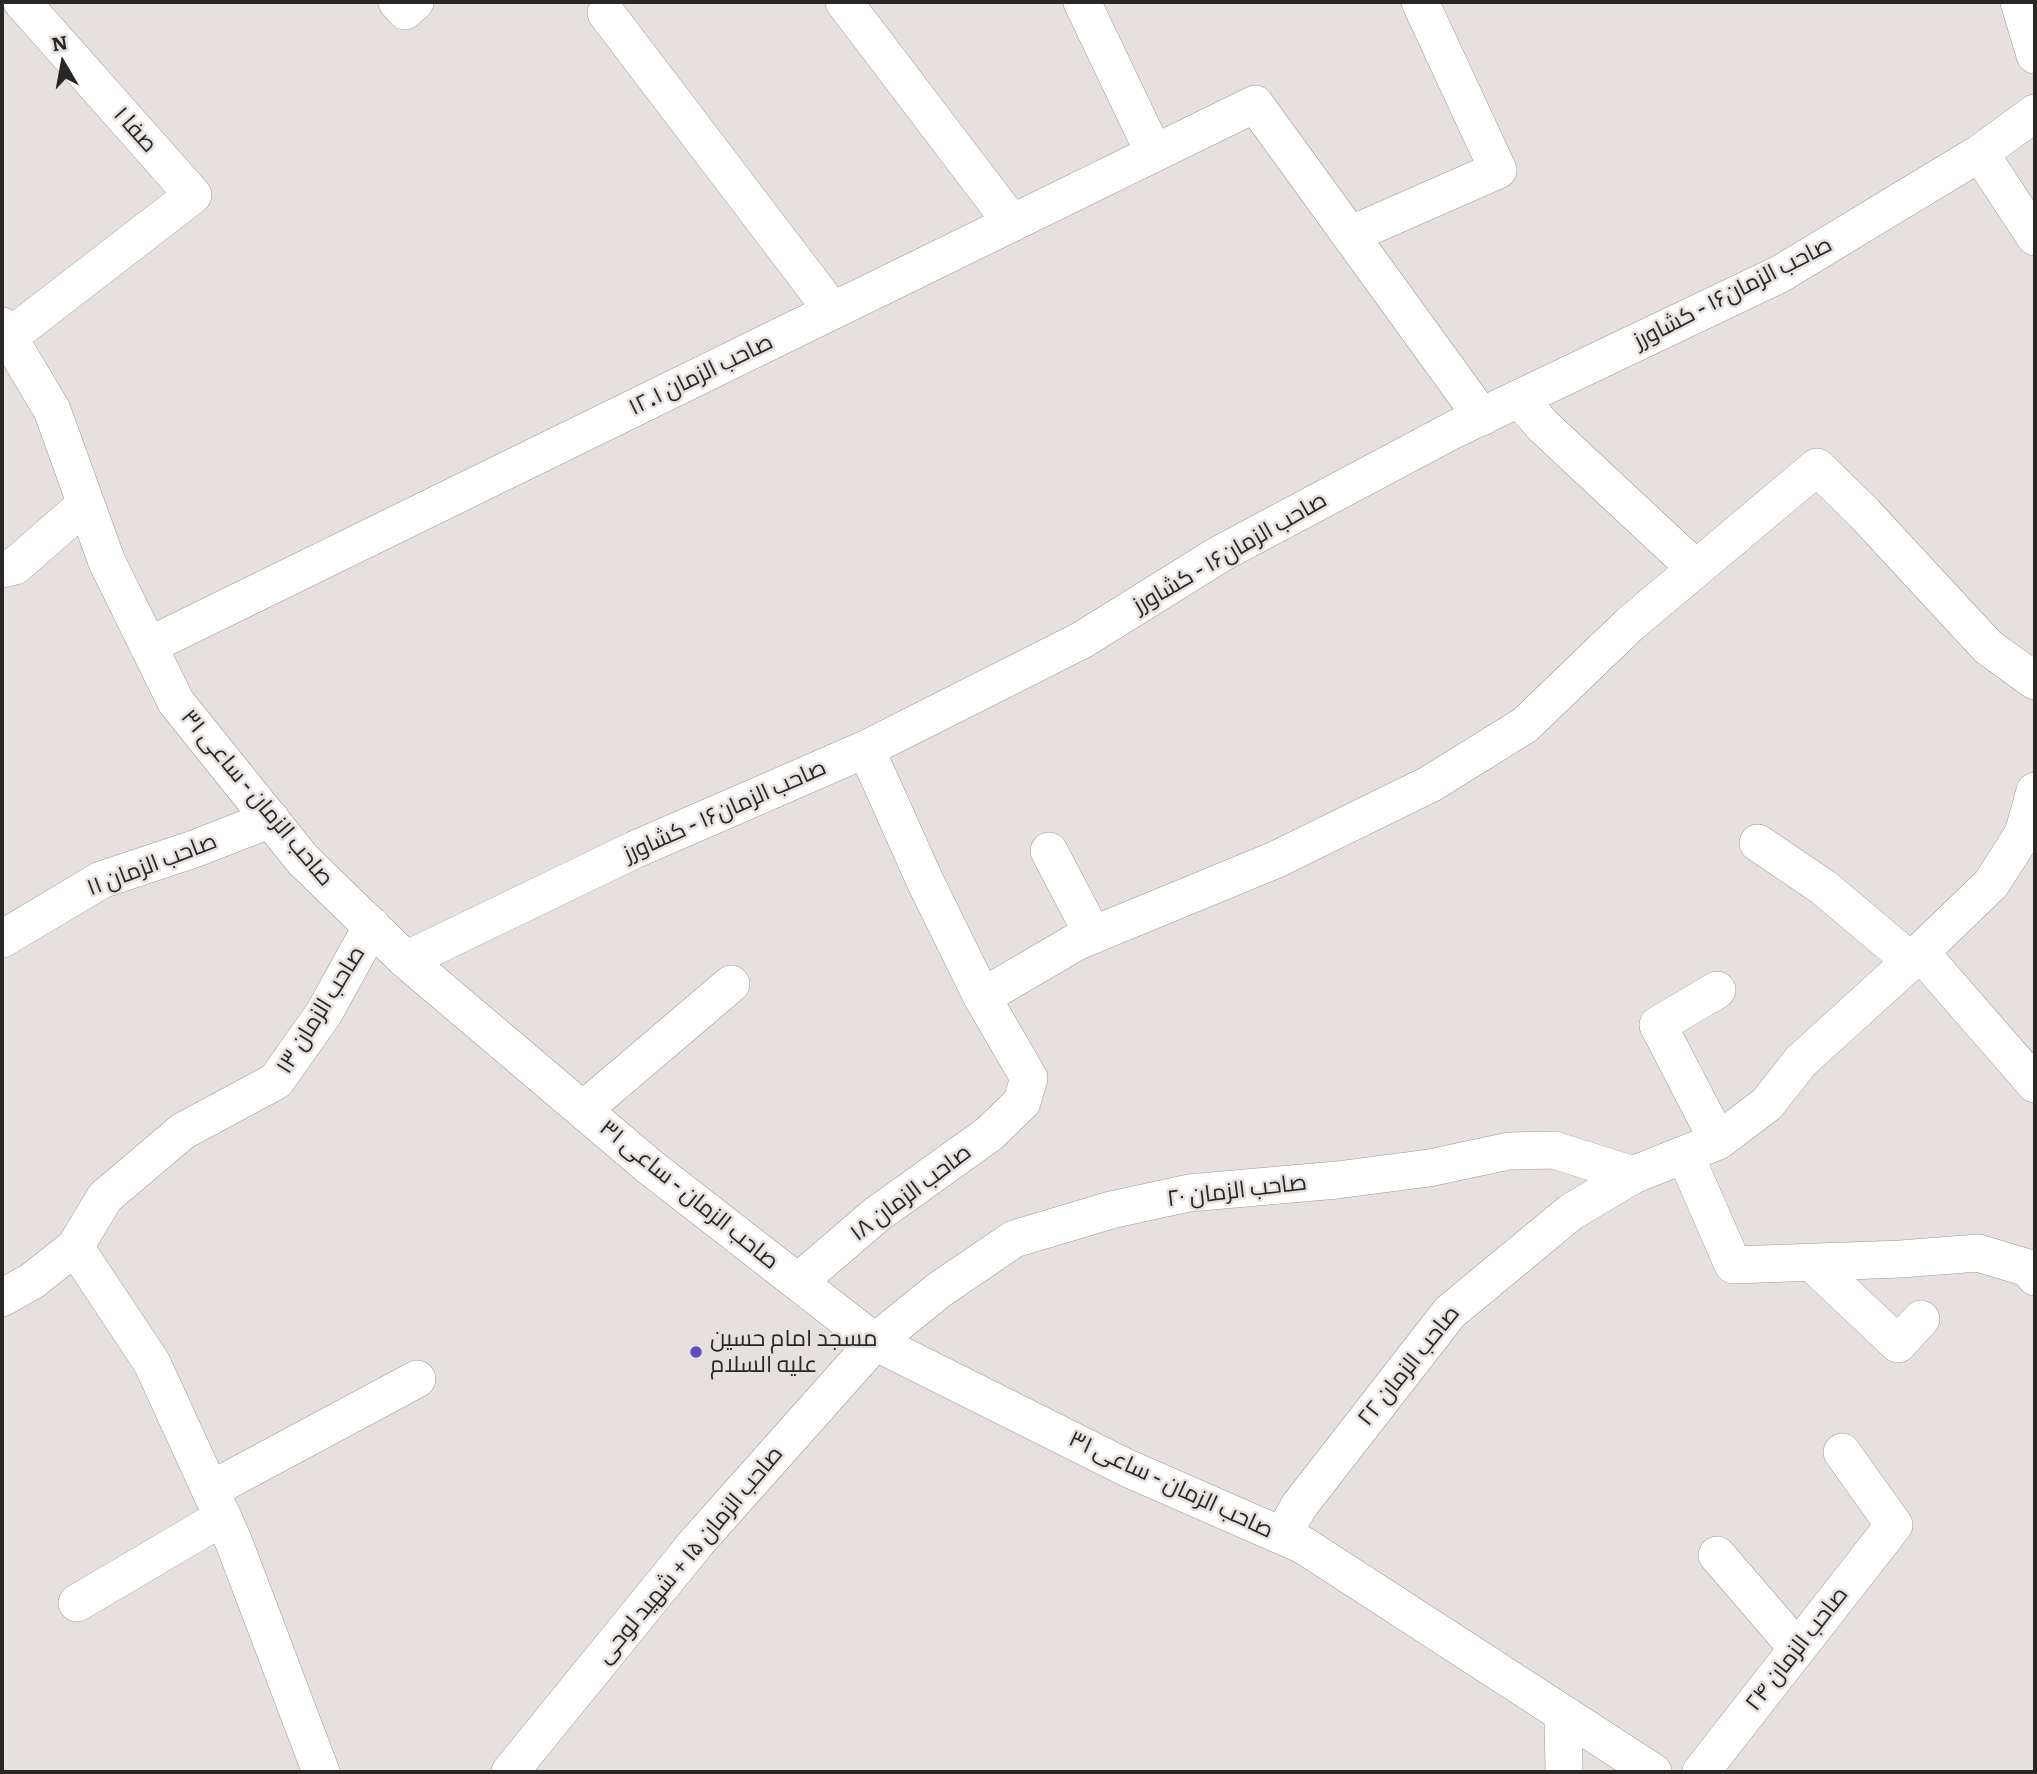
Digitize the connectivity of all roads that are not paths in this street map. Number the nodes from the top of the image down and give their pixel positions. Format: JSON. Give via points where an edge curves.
{"nodes":[{"id":1,"x":22,"y":2,"type":"edge"},
{"id":2,"x":844,"y":2,"type":"edge"},
{"id":3,"x":1082,"y":2,"type":"edge"},
{"id":4,"x":1420,"y":2,"type":"edge"},
{"id":5,"x":2018,"y":2,"type":"edge"},
{"id":6,"x":606,"y":13,"type":"dead end"},
{"id":7,"x":2035,"y":55,"type":"edge"},
{"id":8,"x":2035,"y":113,"type":"edge"},
{"id":9,"x":1154,"y":153,"type":"junction"},
{"id":10,"x":1980,"y":153,"type":"junction"},
{"id":11,"x":1012,"y":223,"type":"junction"},
{"id":12,"x":1350,"y":235,"type":"junction"},
{"id":13,"x":2035,"y":237,"type":"edge"},
{"id":14,"x":832,"y":310,"type":"junction"},
{"id":15,"x":5,"y":332,"type":"edge"},
{"id":16,"x":1519,"y":399,"type":"junction"},
{"id":17,"x":1482,"y":417,"type":"junction"},
{"id":18,"x":86,"y":504,"type":"junction"},
{"id":19,"x":1695,"y":568,"type":"junction"},
{"id":20,"x":2,"y":569,"type":"edge"},
{"id":21,"x":148,"y":646,"type":"junction"},
{"id":22,"x":2035,"y":681,"type":"edge"},
{"id":23,"x":866,"y":749,"type":"junction"},
{"id":24,"x":2035,"y":791,"type":"edge"},
{"id":25,"x":271,"y":819,"type":"junction"},
{"id":26,"x":1758,"y":844,"type":"dead end"},
{"id":27,"x":1049,"y":850,"type":"dead end"},
{"id":28,"x":2023,"y":862,"type":"edge"},
{"id":29,"x":372,"y":926,"type":"junction"},
{"id":30,"x":1093,"y":935,"type":"junction"},
{"id":31,"x":2,"y":939,"type":"edge"},
{"id":32,"x":1916,"y":957,"type":"junction"},
{"id":33,"x":406,"y":960,"type":"junction"},
{"id":34,"x":731,"y":984,"type":"dead end"},
{"id":35,"x":1717,"y":989,"type":"dead end"},
{"id":36,"x":982,"y":997,"type":"junction"},
{"id":37,"x":2035,"y":1084,"type":"edge"},
{"id":38,"x":583,"y":1110,"type":"junction"},
{"id":39,"x":1702,"y":1148,"type":"junction"},
{"id":40,"x":1633,"y":1175,"type":"junction"},
{"id":41,"x":75,"y":1247,"type":"junction"},
{"id":42,"x":1811,"y":1262,"type":"junction"},
{"id":43,"x":2033,"y":1268,"type":"edge"},
{"id":44,"x":798,"y":1282,"type":"junction"},
{"id":45,"x":2,"y":1298,"type":"edge"},
{"id":46,"x":1921,"y":1319,"type":"dead end"},
{"id":47,"x":875,"y":1342,"type":"junction"},
{"id":48,"x":417,"y":1380,"type":"dead end"},
{"id":49,"x":1842,"y":1452,"type":"dead end"},
{"id":50,"x":217,"y":1504,"type":"junction"},
{"id":51,"x":1282,"y":1536,"type":"junction"},
{"id":52,"x":1717,"y":1555,"type":"dead end"},
{"id":53,"x":77,"y":1603,"type":"dead end"},
{"id":54,"x":1797,"y":1648,"type":"junction"},
{"id":55,"x":1563,"y":1715,"type":"junction"},
{"id":56,"x":321,"y":1772,"type":"edge"},
{"id":57,"x":510,"y":1772,"type":"edge"},
{"id":58,"x":1564,"y":1772,"type":"edge"},
{"id":59,"x":1653,"y":1772,"type":"edge"},
{"id":60,"x":1701,"y":1772,"type":"edge"}],
"edges":[{"from":1,"to":15,"type":"street","name":"صفا ۱","via":[[193,195]]},
{"from":2,"to":11,"type":"street"},
{"from":3,"to":9,"type":"street"},
{"from":4,"to":12,"type":"street","via":[[1498,170]]},
{"from":5,"to":7,"type":"street"},
{"from":6,"to":14,"type":"street"},
{"from":8,"to":10,"type":"street","name":"صاحب الزمان۱۶ - کشاورز"},
{"from":9,"to":11,"type":"street","name":"صاحب الزمان ۱۲.۱"},
{"from":9,"to":12,"type":"street","name":"صاحب الزمان ۱۲.۱","via":[[1255,104]]},
{"from":10,"to":13,"type":"street"},
{"from":10,"to":16,"type":"street","name":"صاحب الزمان۱۶ - کشاورز","via":[[1780,274]]},
{"from":11,"to":14,"type":"street","name":"صاحب الزمان ۱۲.۱"},
{"from":12,"to":17,"type":"street"},
{"from":14,"to":21,"type":"street","name":"صاحب الزمان ۱۲.۱"},
{"from":15,"to":18,"type":"street","name":"صاحب الزمان - ساعی ۳۱","via":[[52,410]]},
{"from":16,"to":17,"type":"street","name":"صاحب الزمان۱۶ - کشاورز"},
{"from":16,"to":19,"type":"street"},
{"from":17,"to":23,"type":"street","name":"صاحب الزمان۱۶ - کشاورز","via":[[1220,554],[1082,640]]},
{"from":18,"to":20,"type":"street","via":[[15,566]]},
{"from":18,"to":21,"type":"street","name":"صاحب الزمان - ساعی ۳۱","via":[[107,562]]},
{"from":19,"to":22,"type":"street","via":[[1817,467],[1988,647]]},
{"from":19,"to":30,"type":"street","via":[[1525,725],[1430,784],[1275,860]]},
{"from":21,"to":25,"type":"street","name":"صاحب الزمان - ساعی ۳۱","via":[[176,702]]},
{"from":23,"to":33,"type":"street","name":"صاحب الزمان۱۶ - کشاورز","via":[[634,850]]},
{"from":23,"to":36,"type":"street"},
{"from":24,"to":28,"type":"street","name":"صاحب الزمان ۲۲","via":[[2023,834]]},
{"from":25,"to":29,"type":"street","name":"صاحب الزمان - ساعی ۳۱","via":[[303,859]]},
{"from":25,"to":31,"type":"street","name":"صاحب الزمان ۱۱","via":[[101,880]]},
{"from":26,"to":32,"type":"street"},
{"from":27,"to":30,"type":"street"},
{"from":28,"to":32,"type":"street","name":"صاحب الزمان ۲۲","via":[[1991,884]]},
{"from":29,"to":33,"type":"street","name":"صاحب الزمان - ساعی ۳۱"},
{"from":29,"to":41,"type":"street","name":"صاحب الزمان ۱۳","via":[[324,1013],[276,1082],[183,1132],[105,1196]]},
{"from":30,"to":36,"type":"street"},
{"from":32,"to":37,"type":"street"},
{"from":32,"to":39,"type":"street","name":"صاحب الزمان ۲۲","via":[[1801,1061],[1767,1104]]},
{"from":33,"to":38,"type":"street","name":"صاحب الزمان - ساعی ۳۱"},
{"from":34,"to":38,"type":"street"},
{"from":35,"to":39,"type":"street","via":[[1658,1025]]},
{"from":36,"to":44,"type":"street","name":"صاحب الزمان ۱۸","via":[[1029,1078],[1022,1102],[989,1134],[876,1215]]},
{"from":38,"to":44,"type":"street","name":"صاحب الزمان - ساعی ۳۱"},
{"from":39,"to":40,"type":"street","name":"صاحب الزمان ۲۲"},
{"from":39,"to":42,"type":"street","via":[[1733,1265]]},
{"from":40,"to":47,"type":"street","name":"صاحب الزمان ۲۰","via":[[1554,1150],[1509,1151],[1416,1170],[1189,1193],[1111,1210],[1014,1239],[939,1290]]},
{"from":40,"to":51,"type":"street","name":"صاحب الزمان ۲۲","via":[[1571,1212],[1450,1312],[1306,1496]]},
{"from":41,"to":45,"type":"street"},
{"from":41,"to":50,"type":"street","via":[[152,1363]]},
{"from":42,"to":43,"type":"street","via":[[1978,1253]]},
{"from":42,"to":46,"type":"street","via":[[1898,1344]]},
{"from":44,"to":47,"type":"street","name":"صاحب الزمان - ساعی ۳۱"},
{"from":47,"to":51,"type":"street","name":"صاحب الزمان - ساعی ۳۱","via":[[1128,1468]]},
{"from":47,"to":57,"type":"street","name":"صاحب الزمان ۱۵ + شهید لوحی","via":[[696,1542]]},
{"from":48,"to":50,"type":"street"},
{"from":49,"to":54,"type":"street","name":"صاحب الزمان ۲۴","via":[[1894,1525]]},
{"from":50,"to":53,"type":"street"},
{"from":50,"to":56,"type":"street"},
{"from":51,"to":55,"type":"street","name":"صاحب الزمان - ساعی ۳۱","via":[[1303,1545]]},
{"from":52,"to":54,"type":"street"},
{"from":54,"to":60,"type":"street","name":"صاحب الزمان ۲۴"},
{"from":55,"to":58,"type":"street"},
{"from":55,"to":59,"type":"street","name":"صاحب الزمان - ساعی ۳۱"}]}
